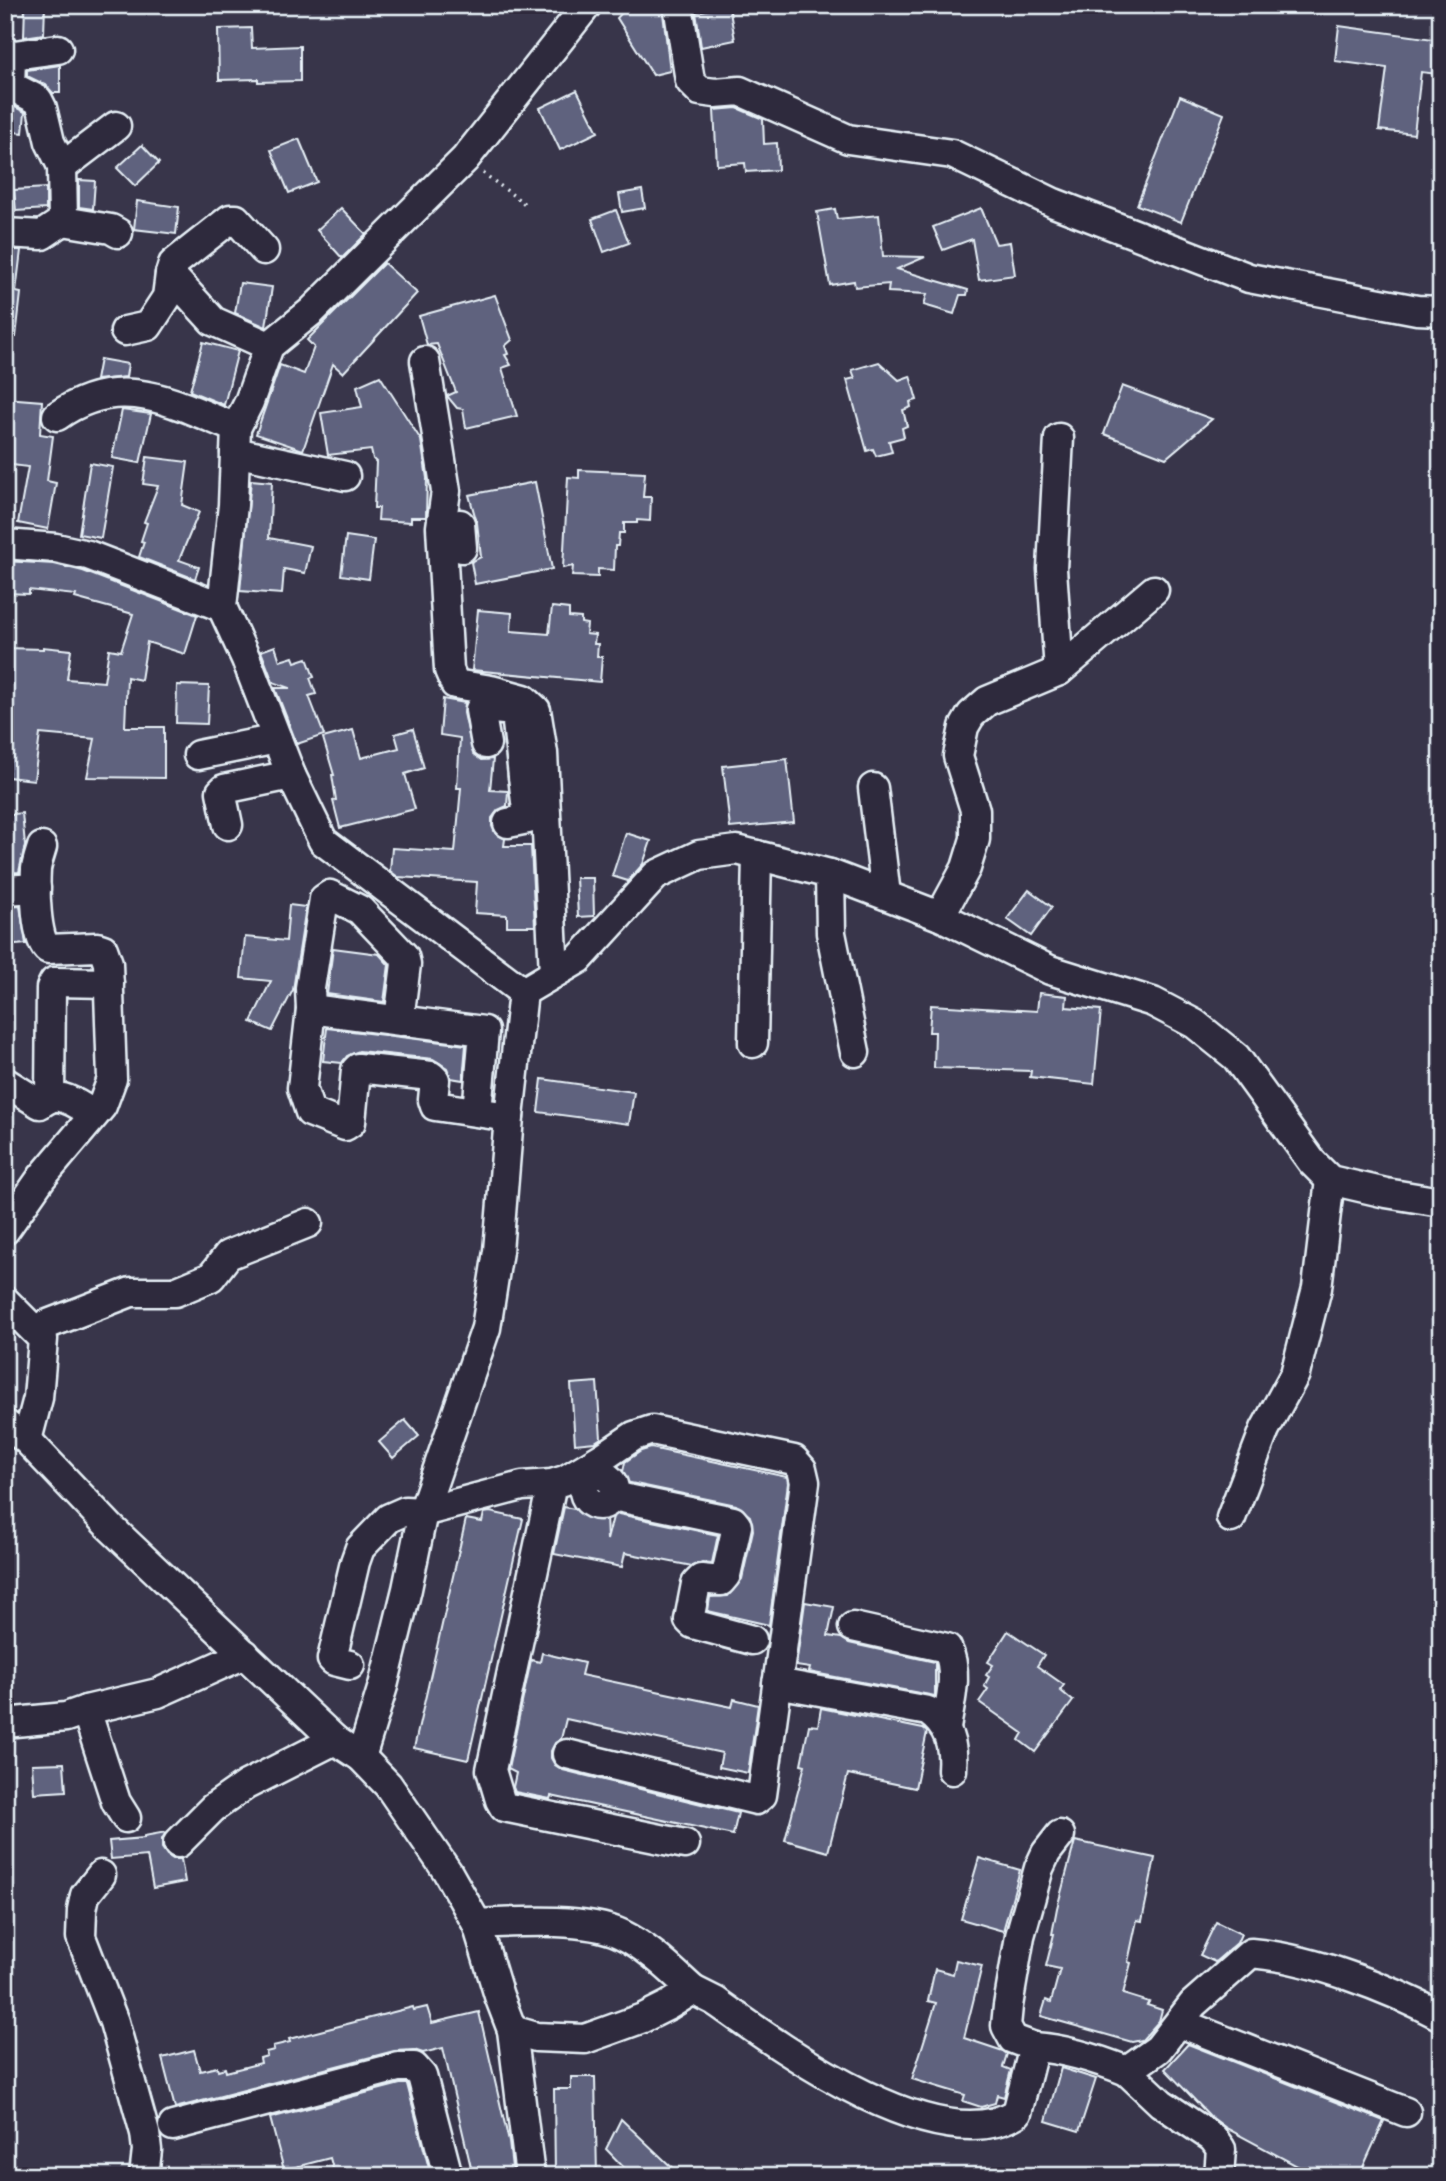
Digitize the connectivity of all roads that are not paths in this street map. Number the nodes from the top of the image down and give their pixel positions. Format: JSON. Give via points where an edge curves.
{"nodes":[{"id":1,"x":587,"y":5,"type":"edge"},
{"id":2,"x":678,"y":5,"type":"edge"},
{"id":3,"x":58,"y":49,"type":"dead end"},
{"id":4,"x":8,"y":84,"type":"edge"},
{"id":5,"x":116,"y":126,"type":"dead end"},
{"id":6,"x":49,"y":155,"type":"junction"},
{"id":7,"x":63,"y":221,"type":"junction"},
{"id":8,"x":5,"y":233,"type":"edge"},
{"id":9,"x":118,"y":233,"type":"dead end"},
{"id":10,"x":264,"y":250,"type":"dead end"},
{"id":11,"x":170,"y":274,"type":"junction"},
{"id":12,"x":1441,"y":311,"type":"edge"},
{"id":13,"x":125,"y":331,"type":"dead end"},
{"id":14,"x":269,"y":346,"type":"junction"},
{"id":15,"x":425,"y":361,"type":"dead end"},
{"id":16,"x":57,"y":416,"type":"dead end"},
{"id":17,"x":1059,"y":438,"type":"dead end"},
{"id":18,"x":236,"y":440,"type":"junction"},
{"id":19,"x":345,"y":476,"type":"dead end"},
{"id":20,"x":5,"y":544,"type":"edge"},
{"id":21,"x":1154,"y":590,"type":"dead end"},
{"id":22,"x":222,"y":607,"type":"junction"},
{"id":23,"x":1059,"y":671,"type":"junction"},
{"id":24,"x":268,"y":741,"type":"junction"},
{"id":25,"x":522,"y":752,"type":"junction"},
{"id":26,"x":198,"y":755,"type":"dead end"},
{"id":27,"x":280,"y":777,"type":"junction"},
{"id":28,"x":873,"y":788,"type":"dead end"},
{"id":29,"x":509,"y":822,"type":"dead end"},
{"id":30,"x":228,"y":825,"type":"dead end"},
{"id":31,"x":42,"y":847,"type":"dead end"},
{"id":32,"x":757,"y":855,"type":"junction"},
{"id":33,"x":830,"y":874,"type":"junction"},
{"id":34,"x":36,"y":888,"type":"junction"},
{"id":35,"x":5,"y":890,"type":"edge"},
{"id":36,"x":886,"y":895,"type":"junction"},
{"id":37,"x":940,"y":916,"type":"junction"},
{"id":38,"x":554,"y":973,"type":"junction"},
{"id":39,"x":109,"y":983,"type":"junction"},
{"id":40,"x":523,"y":992,"type":"junction"},
{"id":41,"x":311,"y":1009,"type":"junction"},
{"id":42,"x":401,"y":1021,"type":"junction"},
{"id":43,"x":484,"y":1031,"type":"junction"},
{"id":44,"x":518,"y":1037,"type":"junction"},
{"id":45,"x":753,"y":1042,"type":"dead end"},
{"id":46,"x":855,"y":1052,"type":"dead end"},
{"id":47,"x":5,"y":1082,"type":"edge"},
{"id":48,"x":50,"y":1098,"type":"junction"},
{"id":49,"x":477,"y":1112,"type":"junction"},
{"id":50,"x":94,"y":1115,"type":"junction"},
{"id":51,"x":509,"y":1117,"type":"junction"},
{"id":52,"x":1330,"y":1180,"type":"junction"},
{"id":53,"x":1441,"y":1202,"type":"edge"},
{"id":54,"x":309,"y":1223,"type":"dead end"},
{"id":55,"x":5,"y":1230,"type":"edge"},
{"id":56,"x":5,"y":1301,"type":"edge"},
{"id":57,"x":35,"y":1329,"type":"junction"},
{"id":58,"x":16,"y":1432,"type":"edge"},
{"id":59,"x":567,"y":1483,"type":"junction"},
{"id":60,"x":423,"y":1512,"type":"junction"},
{"id":61,"x":1231,"y":1518,"type":"dead end"},
{"id":62,"x":853,"y":1627,"type":"dead end"},
{"id":63,"x":752,"y":1640,"type":"dead end"},
{"id":64,"x":245,"y":1654,"type":"junction"},
{"id":65,"x":350,"y":1665,"type":"dead end"},
{"id":66,"x":777,"y":1683,"type":"junction"},
{"id":67,"x":86,"y":1710,"type":"junction"},
{"id":68,"x":5,"y":1723,"type":"edge"},
{"id":69,"x":946,"y":1728,"type":"junction"},
{"id":70,"x":335,"y":1740,"type":"junction"},
{"id":71,"x":567,"y":1754,"type":"dead end"},
{"id":72,"x":361,"y":1757,"type":"junction"},
{"id":73,"x":952,"y":1770,"type":"dead end"},
{"id":74,"x":126,"y":1818,"type":"dead end"},
{"id":75,"x":1060,"y":1835,"type":"dead end"},
{"id":76,"x":178,"y":1843,"type":"dead end"},
{"id":77,"x":685,"y":1844,"type":"dead end"},
{"id":78,"x":101,"y":1875,"type":"dead end"},
{"id":79,"x":477,"y":1924,"type":"junction"},
{"id":80,"x":693,"y":1990,"type":"junction"},
{"id":81,"x":1441,"y":2016,"type":"edge"},
{"id":82,"x":1180,"y":2023,"type":"junction"},
{"id":83,"x":512,"y":2030,"type":"junction"},
{"id":84,"x":1034,"y":2047,"type":"junction"},
{"id":85,"x":1126,"y":2071,"type":"junction"},
{"id":86,"x":1406,"y":2112,"type":"dead end"},
{"id":87,"x":173,"y":2126,"type":"dead end"},
{"id":88,"x":144,"y":2176,"type":"edge"},
{"id":89,"x":448,"y":2176,"type":"edge"},
{"id":90,"x":530,"y":2176,"type":"edge"},
{"id":91,"x":1219,"y":2176,"type":"edge"}],
"edges":[{"from":1,"to":14,"type":"street","via":[[465,159],[312,311]]},
{"from":2,"to":12,"type":"street","via":[[690,81],[700,91],[740,92],[848,139],[952,154],[1054,203],[1249,278]]},
{"from":3,"to":4,"type":"street","via":[[14,55]]},
{"from":4,"to":6,"type":"street","via":[[38,100],[43,108]]},
{"from":5,"to":6,"type":"street"},
{"from":6,"to":7,"type":"street"},
{"from":7,"to":8,"type":"street","via":[[42,235]]},
{"from":7,"to":9,"type":"street"},
{"from":10,"to":11,"type":"street","via":[[236,219],[230,219],[173,264]]},
{"from":11,"to":13,"type":"street","via":[[167,297],[148,326]]},
{"from":11,"to":14,"type":"street","via":[[213,321]]},
{"from":14,"to":18,"type":"street"},
{"from":15,"to":25,"type":"street","via":[[446,491],[456,525],[449,670],[455,684],[524,699],[536,710]]},
{"from":16,"to":18,"type":"street","via":[[92,398],[150,395]]},
{"from":17,"to":23,"type":"street","via":[[1052,569]]},
{"from":18,"to":19,"type":"street"},
{"from":18,"to":22,"type":"street"},
{"from":20,"to":22,"type":"street","via":[[88,555]]},
{"from":21,"to":23,"type":"street"},
{"from":22,"to":24,"type":"street","via":[[246,659]]},
{"from":23,"to":37,"type":"street","via":[[987,701],[964,727],[958,756],[975,810],[975,839],[966,868]]},
{"from":24,"to":26,"type":"street"},
{"from":24,"to":27,"type":"street"},
{"from":25,"to":29,"type":"street","via":[[528,819]]},
{"from":25,"to":38,"type":"street"},
{"from":27,"to":30,"type":"street","via":[[221,792]]},
{"from":27,"to":40,"type":"street","via":[[323,841],[465,939]]},
{"from":28,"to":36,"type":"street"},
{"from":31,"to":34,"type":"street"},
{"from":32,"to":33,"type":"street"},
{"from":32,"to":38,"type":"street","via":[[737,850],[699,855],[656,875],[579,959]]},
{"from":32,"to":45,"type":"street"},
{"from":33,"to":36,"type":"street"},
{"from":33,"to":46,"type":"street","via":[[831,933]]},
{"from":34,"to":35,"type":"street"},
{"from":34,"to":39,"type":"street","via":[[44,947],[103,949]]},
{"from":36,"to":37,"type":"street"},
{"from":37,"to":52,"type":"street","via":[[1050,970],[1153,1002],[1195,1024],[1236,1057],[1311,1162]]},
{"from":38,"to":40,"type":"street"},
{"from":39,"to":48,"type":"street","via":[[54,982]]},
{"from":39,"to":50,"type":"street","via":[[112,1080]]},
{"from":40,"to":44,"type":"street"},
{"from":41,"to":42,"type":"street"},
{"from":41,"to":42,"type":"street","via":[[324,899],[330,895],[360,910],[404,956]]},
{"from":41,"to":49,"type":"street","via":[[302,1088],[310,1112],[345,1126],[351,1122],[358,1068],[431,1076],[435,1106]]},
{"from":42,"to":43,"type":"street"},
{"from":43,"to":44,"type":"street"},
{"from":43,"to":49,"type":"street"},
{"from":44,"to":51,"type":"street"},
{"from":47,"to":48,"type":"street","via":[[40,1104]]},
{"from":48,"to":50,"type":"street","via":[[69,1101]]},
{"from":49,"to":51,"type":"street"},
{"from":50,"to":55,"type":"street"},
{"from":51,"to":60,"type":"street","via":[[498,1251],[486,1328]]},
{"from":52,"to":53,"type":"street"},
{"from":52,"to":61,"type":"street","via":[[1317,1287],[1294,1374],[1265,1429]]},
{"from":54,"to":57,"type":"street","via":[[228,1255],[211,1277],[175,1292],[131,1292]]},
{"from":56,"to":57,"type":"street"},
{"from":57,"to":58,"type":"street","via":[[43,1339],[38,1398]]},
{"from":58,"to":64,"type":"street"},
{"from":59,"to":60,"type":"street","via":[[522,1486]]},
{"from":59,"to":63,"type":"street","via":[[604,1476],[611,1481],[613,1496],[733,1521],[737,1526],[726,1575],[721,1581],[701,1579],[696,1584],[689,1620]]},
{"from":59,"to":66,"type":"street","via":[[634,1436],[652,1430],[794,1460],[805,1482]]},
{"from":59,"to":77,"type":"street","via":[[491,1770],[500,1800],[504,1807]]},
{"from":60,"to":65,"type":"street","via":[[405,1511],[389,1518],[360,1548],[332,1659]]},
{"from":60,"to":72,"type":"street","via":[[383,1686]]},
{"from":62,"to":69,"type":"street","via":[[947,1648],[953,1672]]},
{"from":64,"to":67,"type":"street","via":[[159,1693]]},
{"from":64,"to":70,"type":"street"},
{"from":66,"to":69,"type":"street","via":[[928,1711]]},
{"from":66,"to":71,"type":"street","via":[[762,1795],[756,1800]]},
{"from":67,"to":68,"type":"street","via":[[66,1717]]},
{"from":67,"to":74,"type":"street","via":[[116,1802]]},
{"from":69,"to":73,"type":"street","via":[[954,1753]]},
{"from":70,"to":72,"type":"street"},
{"from":70,"to":76,"type":"street","via":[[246,1785],[213,1808]]},
{"from":72,"to":79,"type":"street","via":[[409,1815]]},
{"from":75,"to":84,"type":"street","via":[[1035,1880],[1008,2006],[1006,2026],[1013,2039]]},
{"from":78,"to":88,"type":"street","via":[[85,1895],[81,1937],[114,2022],[145,2133]]},
{"from":79,"to":80,"type":"street","via":[[549,1922],[620,1934],[663,1962]]},
{"from":79,"to":83,"type":"street"},
{"from":80,"to":83,"type":"street","via":[[643,2018],[585,2039],[536,2037]]},
{"from":80,"to":84,"type":"street","via":[[842,2084],[949,2125],[1001,2123],[1017,2113]]},
{"from":81,"to":82,"type":"street","via":[[1326,1969],[1251,1953],[1194,2004]]},
{"from":82,"to":85,"type":"street","via":[[1158,2049]]},
{"from":82,"to":86,"type":"street"},
{"from":83,"to":90,"type":"street"},
{"from":84,"to":85,"type":"street","via":[[1053,2048]]},
{"from":85,"to":91,"type":"street","via":[[1161,2103],[1213,2138],[1220,2149]]},
{"from":87,"to":89,"type":"street","via":[[398,2067],[414,2067],[422,2076]]}]}
